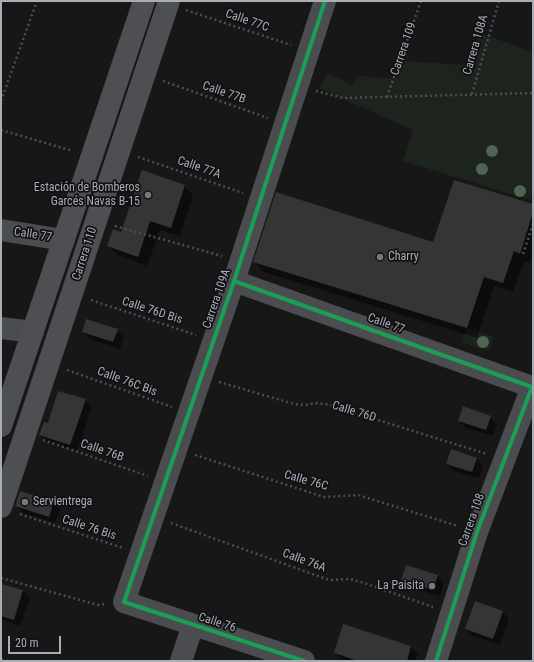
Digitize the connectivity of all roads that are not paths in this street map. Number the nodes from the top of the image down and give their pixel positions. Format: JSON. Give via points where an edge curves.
{"nodes":[{"id":1,"x":144,"y":1,"type":"edge"},
{"id":2,"x":325,"y":1,"type":"edge"},
{"id":3,"x":174,"y":4,"type":"edge"},
{"id":4,"x":79,"y":196,"type":"junction"},
{"id":5,"x":101,"y":202,"type":"junction"},
{"id":6,"x":1,"y":230,"type":"edge"},
{"id":7,"x":64,"y":240,"type":"junction"},
{"id":8,"x":237,"y":271,"type":"junction"},
{"id":9,"x":1,"y":328,"type":"edge"},
{"id":10,"x":33,"y":332,"type":"junction"},
{"id":11,"x":532,"y":387,"type":"joint"},
{"id":12,"x":1,"y":426,"type":"edge"},
{"id":13,"x":9,"y":510,"type":"edge"},
{"id":14,"x":124,"y":602,"type":"joint"},
{"id":15,"x":193,"y":625,"type":"junction"},
{"id":16,"x":181,"y":661,"type":"edge"},
{"id":17,"x":304,"y":661,"type":"edge"},
{"id":18,"x":436,"y":661,"type":"edge"}],
"edges":[{"from":1,"to":4,"type":"main road","name":"Carrera 110"},
{"from":2,"to":8,"type":"street","name":"Carrera 109A"},
{"from":3,"to":5,"type":"main road","name":"Carrera 110"},
{"from":4,"to":5,"type":"main road"},
{"from":4,"to":7,"type":"main road","name":"Carrera 110"},
{"from":5,"to":13,"type":"main road","name":"Carrera 110"},
{"from":6,"to":7,"type":"street","name":"Calle 77"},
{"from":7,"to":10,"type":"main road","name":"Carrera 110"},
{"from":8,"to":11,"type":"street","name":"Calle 77"},
{"from":8,"to":14,"type":"street","name":"Carrera 109A"},
{"from":9,"to":10,"type":"street"},
{"from":10,"to":12,"type":"main road","name":"Carrera 110"},
{"from":11,"to":18,"type":"street","name":"Carrera 108","via":[[477,532]]},
{"from":14,"to":15,"type":"street","name":"Calle 76"},
{"from":15,"to":16,"type":"street"},
{"from":15,"to":17,"type":"street","name":"Calle 76"}]}
